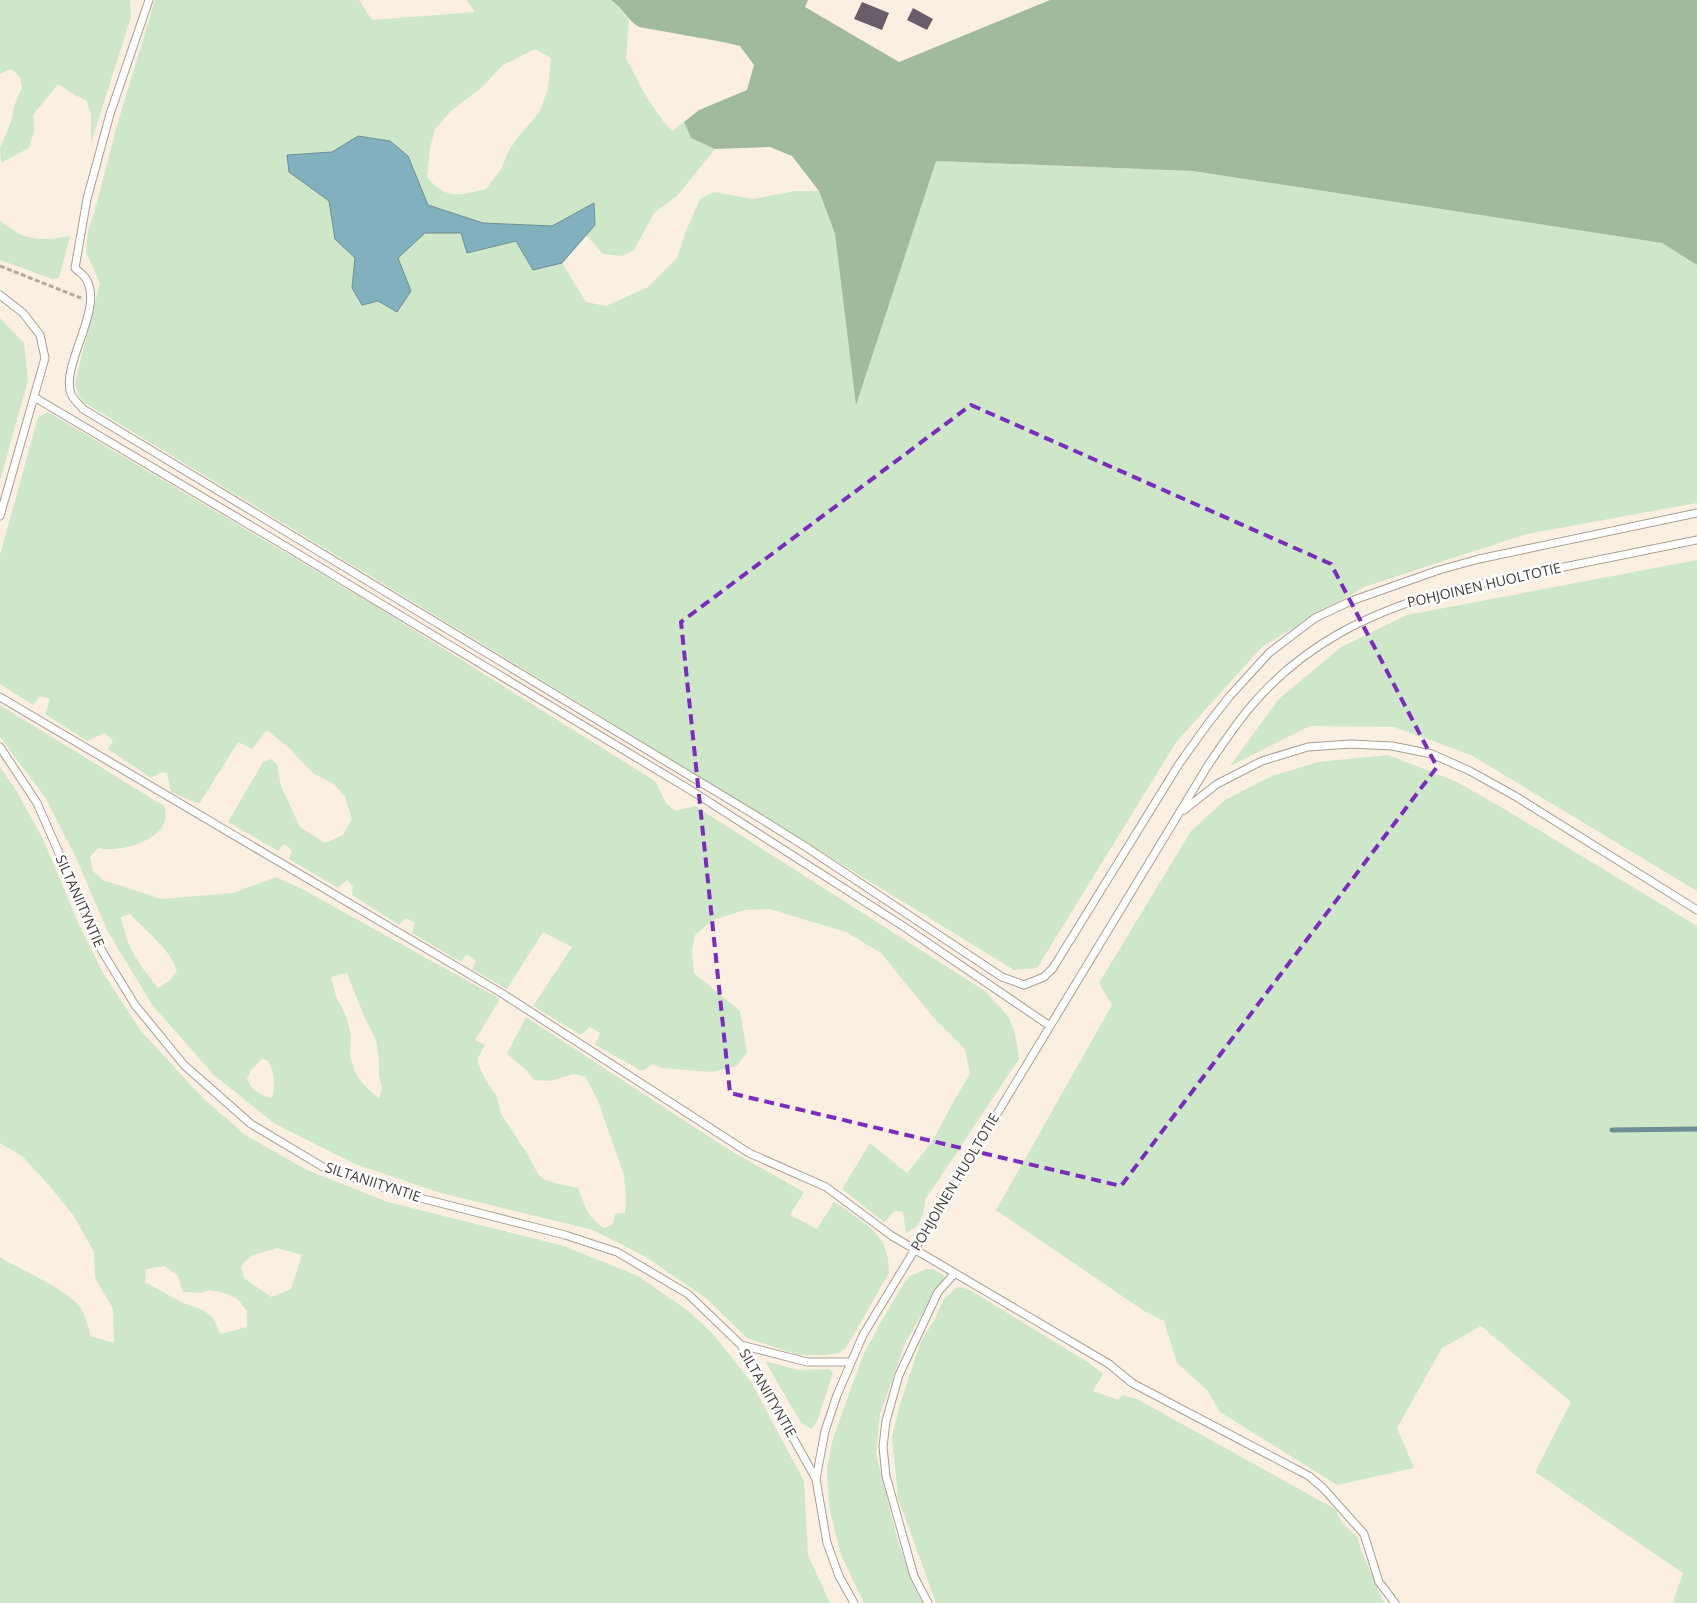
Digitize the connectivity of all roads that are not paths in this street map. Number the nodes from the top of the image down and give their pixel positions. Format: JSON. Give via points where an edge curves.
{"nodes":[{"id":1,"x":149,"y":0,"type":"edge"},
{"id":2,"x":0,"y":295,"type":"edge"},
{"id":3,"x":34,"y":397,"type":"junction"},
{"id":4,"x":1697,"y":513,"type":"edge"},
{"id":5,"x":0,"y":516,"type":"edge"},
{"id":6,"x":1697,"y":540,"type":"edge"},
{"id":7,"x":0,"y":697,"type":"edge"},
{"id":8,"x":0,"y":747,"type":"edge"},
{"id":9,"x":1179,"y":813,"type":"junction"},
{"id":10,"x":1697,"y":910,"type":"edge"},
{"id":11,"x":1050,"y":1026,"type":"junction"},
{"id":12,"x":914,"y":1249,"type":"junction"},
{"id":13,"x":955,"y":1274,"type":"junction"},
{"id":14,"x":742,"y":1345,"type":"junction"},
{"id":15,"x":851,"y":1362,"type":"junction"},
{"id":16,"x":816,"y":1479,"type":"junction"},
{"id":17,"x":854,"y":1603,"type":"edge"},
{"id":18,"x":928,"y":1603,"type":"edge"},
{"id":19,"x":1395,"y":1603,"type":"edge"}],
"edges":[{"from":1,"to":4,"type":"lane","via":[[110,114],[87,199],[76,268],[92,292],[70,375],[71,394],[83,409],[777,829],[1002,977],[1024,986],[1044,977],[1052,968],[1179,764],[1228,697],[1269,653],[1315,618],[1351,601],[1478,559]]},
{"from":2,"to":3,"type":"lane","via":[[23,313],[40,336],[45,358]]},
{"from":3,"to":5,"type":"lane"},
{"from":3,"to":11,"type":"lane","via":[[692,791],[906,928]]},
{"from":6,"to":9,"type":"lane","name":"POHJOINEN HUOLTOTIE","via":[[1446,591],[1392,607],[1351,626],[1312,651],[1253,704],[1236,724]]},
{"from":7,"to":12,"type":"lane","via":[[503,994],[749,1154],[826,1187]]},
{"from":8,"to":14,"type":"lane","name":"SILTANIITYNTIE","via":[[37,803],[102,951],[135,1005],[184,1065],[251,1124],[324,1166],[392,1191],[565,1235],[617,1252],[688,1294]]},
{"from":9,"to":10,"type":"lane","name":"POHJOINEN HUOLTOTIE","via":[[1217,784],[1262,760],[1308,747],[1392,746],[1432,754],[1470,771]]},
{"from":9,"to":11,"type":"lane","name":"POHJOINEN HUOLTOTIE"},
{"from":11,"to":12,"type":"lane","name":"POHJOINEN HUOLTOTIE"},
{"from":12,"to":13,"type":"lane"},
{"from":12,"to":15,"type":"lane","name":"POHJOINEN HUOLTOTIE"},
{"from":13,"to":18,"type":"lane","via":[[938,1292],[899,1375],[886,1421],[883,1447],[886,1476],[914,1576]]},
{"from":13,"to":19,"type":"lane","via":[[1109,1364],[1132,1383],[1309,1476],[1364,1534],[1379,1582]]},
{"from":14,"to":15,"type":"lane","via":[[807,1362]]},
{"from":14,"to":16,"type":"lane","name":"SILTANIITYNTIE"},
{"from":15,"to":16,"type":"lane","name":"POHJOINEN HUOLTOTIE","via":[[825,1431]]},
{"from":16,"to":17,"type":"lane","name":"POHJOINEN HUOLTOTIE","via":[[827,1543],[839,1576]]}]}
